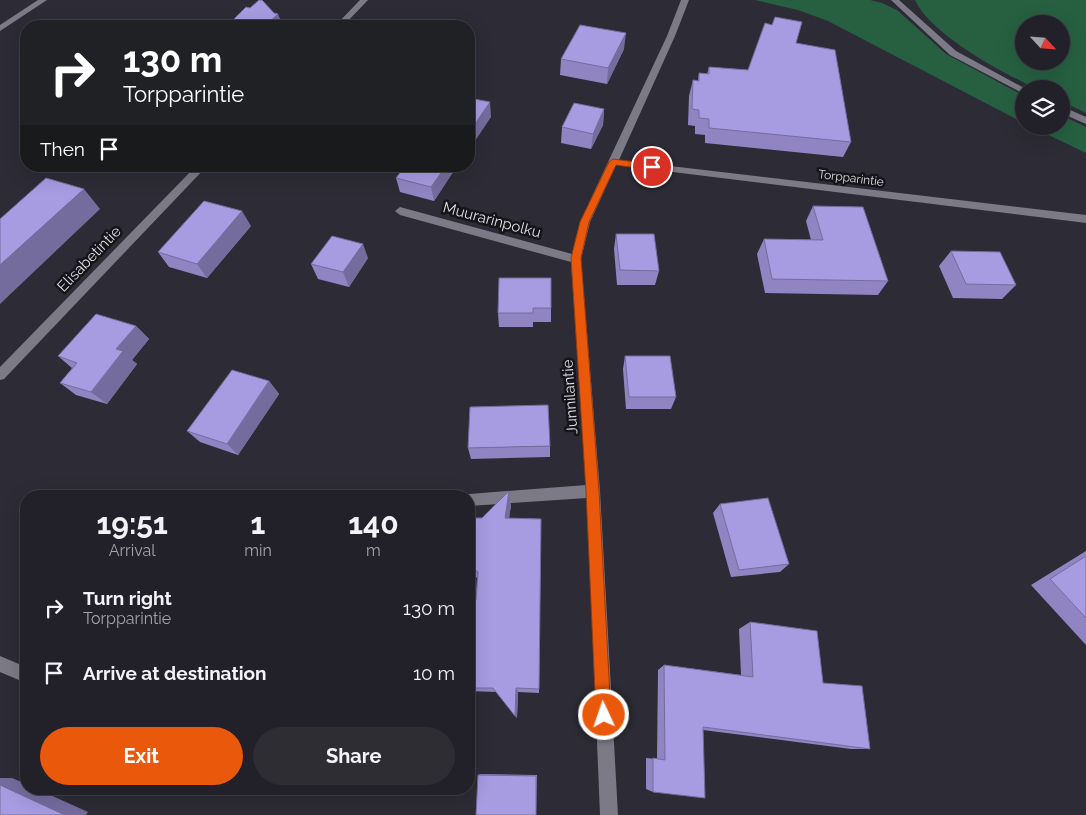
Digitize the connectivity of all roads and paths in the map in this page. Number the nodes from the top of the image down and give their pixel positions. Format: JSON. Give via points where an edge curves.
{"nodes":[{"id":1,"x":43,"y":0,"type":"edge"},
{"id":2,"x":364,"y":0,"type":"edge"},
{"id":3,"x":685,"y":0,"type":"edge"},
{"id":4,"x":895,"y":0,"type":"edge"},
{"id":5,"x":345,"y":20,"type":"edge"},
{"id":6,"x":0,"y":29,"type":"edge"},
{"id":7,"x":1015,"y":86,"type":"edge"},
{"id":8,"x":1070,"y":113,"type":"edge"},
{"id":9,"x":1086,"y":121,"type":"edge"},
{"id":10,"x":613,"y":162,"type":"junction"},
{"id":11,"x":196,"y":172,"type":"edge"},
{"id":12,"x":400,"y":211,"type":"dead end"},
{"id":13,"x":1086,"y":219,"type":"edge"},
{"id":14,"x":576,"y":258,"type":"junction"},
{"id":15,"x":0,"y":375,"type":"edge"},
{"id":16,"x":593,"y":491,"type":"junction"},
{"id":17,"x":475,"y":500,"type":"edge"},
{"id":18,"x":0,"y":664,"type":"edge"},
{"id":19,"x":20,"y":672,"type":"edge"},
{"id":20,"x":609,"y":815,"type":"edge"}],
"edges":[{"from":1,"to":6,"type":"street"},
{"from":2,"to":5,"type":"street"},
{"from":3,"to":10,"type":"street","name":"Junnilantie"},
{"from":4,"to":7,"type":"street","via":[[953,53]]},
{"from":8,"to":9,"type":"street"},
{"from":10,"to":13,"type":"street","name":"Torpparintie"},
{"from":10,"to":14,"type":"street","name":"Junnilantie","via":[[584,222]]},
{"from":11,"to":15,"type":"street","name":"Elisabetintie"},
{"from":12,"to":14,"type":"street","name":"Muurarinpolku"},
{"from":14,"to":16,"type":"street","name":"Junnilantie"},
{"from":16,"to":17,"type":"street"},
{"from":16,"to":20,"type":"street","name":"Junnilantie"},
{"from":18,"to":19,"type":"street"}]}
